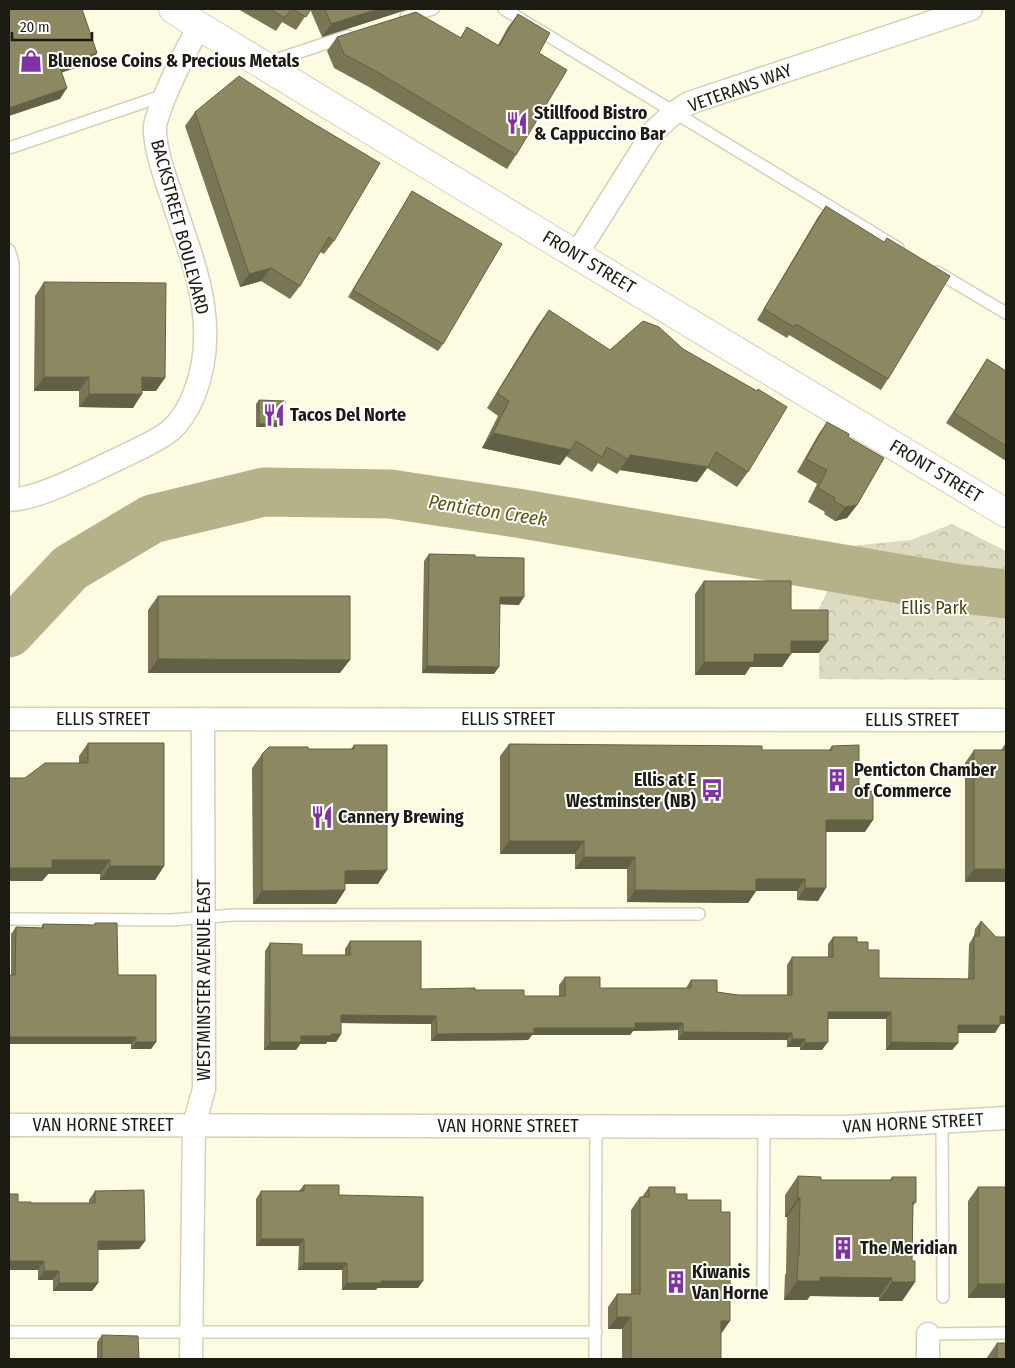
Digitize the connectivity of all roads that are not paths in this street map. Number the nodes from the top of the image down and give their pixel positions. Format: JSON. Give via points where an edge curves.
{"nodes":[{"id":1,"x":173,"y":9,"type":"edge"},
{"id":2,"x":433,"y":9,"type":"edge"},
{"id":3,"x":504,"y":9,"type":"edge"},
{"id":4,"x":971,"y":9,"type":"edge"},
{"id":5,"x":397,"y":20,"type":"edge"},
{"id":6,"x":199,"y":26,"type":"junction"},
{"id":7,"x":361,"y":32,"type":"edge"},
{"id":8,"x":262,"y":64,"type":"junction"},
{"id":9,"x":165,"y":95,"type":"junction"},
{"id":10,"x":674,"y":112,"type":"junction"},
{"id":11,"x":9,"y":148,"type":"edge"},
{"id":12,"x":9,"y":250,"type":"edge"},
{"id":13,"x":904,"y":252,"type":"edge"},
{"id":14,"x":576,"y":255,"type":"junction"},
{"id":15,"x":930,"y":267,"type":"edge"},
{"id":16,"x":1006,"y":313,"type":"edge"},
{"id":17,"x":11,"y":500,"type":"edge"},
{"id":18,"x":1006,"y":513,"type":"edge"},
{"id":19,"x":9,"y":719,"type":"edge"},
{"id":20,"x":203,"y":719,"type":"junction"},
{"id":21,"x":1006,"y":720,"type":"edge"},
{"id":22,"x":699,"y":914,"type":"edge"},
{"id":23,"x":204,"y":918,"type":"junction"},
{"id":24,"x":9,"y":919,"type":"edge"},
{"id":25,"x":1006,"y":1118,"type":"edge"},
{"id":26,"x":942,"y":1122,"type":"junction"},
{"id":27,"x":9,"y":1125,"type":"edge"},
{"id":28,"x":194,"y":1125,"type":"junction"},
{"id":29,"x":596,"y":1126,"type":"junction"},
{"id":30,"x":764,"y":1127,"type":"junction"},
{"id":31,"x":763,"y":1293,"type":"dead end"},
{"id":32,"x":943,"y":1298,"type":"dead end"},
{"id":33,"x":9,"y":1332,"type":"edge"},
{"id":34,"x":192,"y":1332,"type":"junction"},
{"id":35,"x":596,"y":1332,"type":"junction"},
{"id":36,"x":1006,"y":1333,"type":"edge"},
{"id":37,"x":928,"y":1334,"type":"joint"},
{"id":38,"x":191,"y":1359,"type":"edge"},
{"id":39,"x":595,"y":1359,"type":"edge"},
{"id":40,"x":928,"y":1359,"type":"edge"}],
"edges":[{"from":1,"to":6,"type":"street","name":"FRONT STREET"},
{"from":2,"to":5,"type":"lane"},
{"from":3,"to":10,"type":"lane"},
{"from":4,"to":10,"type":"street","name":"VETERANS WAY","via":[[689,104]]},
{"from":6,"to":8,"type":"street","name":"FRONT STREET"},
{"from":6,"to":9,"type":"street","name":"BACKSTREET BOULEVARD"},
{"from":7,"to":8,"type":"lane"},
{"from":8,"to":14,"type":"street","name":"FRONT STREET"},
{"from":9,"to":11,"type":"lane"},
{"from":9,"to":17,"type":"street","name":"BACKSTREET BOULEVARD","via":[[155,126],[158,152],[204,309],[205,351],[196,389],[172,429],[153,442],[61,485]]},
{"from":10,"to":13,"type":"lane"},
{"from":10,"to":14,"type":"street","name":"VETERANS WAY","via":[[654,131]]},
{"from":12,"to":17,"type":"lane","via":[[14,263]]},
{"from":14,"to":18,"type":"street","name":"FRONT STREET"},
{"from":15,"to":16,"type":"lane"},
{"from":19,"to":20,"type":"street","name":"ELLIS STREET"},
{"from":20,"to":21,"type":"street","name":"ELLIS STREET"},
{"from":20,"to":23,"type":"street","name":"WESTMINSTER AVENUE EAST"},
{"from":22,"to":23,"type":"lane","via":[[243,915]]},
{"from":23,"to":24,"type":"lane"},
{"from":23,"to":28,"type":"street","name":"WESTMINSTER AVENUE EAST","via":[[204,1089]]},
{"from":25,"to":26,"type":"street","name":"VAN HORNE STREET"},
{"from":26,"to":30,"type":"street","name":"VAN HORNE STREET"},
{"from":26,"to":32,"type":"lane"},
{"from":27,"to":28,"type":"street","name":"VAN HORNE STREET"},
{"from":28,"to":29,"type":"street","name":"VAN HORNE STREET"},
{"from":28,"to":34,"type":"street","name":"WESTMINSTER AVENUE EAST"},
{"from":29,"to":30,"type":"street","name":"VAN HORNE STREET"},
{"from":29,"to":35,"type":"lane"},
{"from":30,"to":31,"type":"lane"},
{"from":33,"to":34,"type":"lane"},
{"from":34,"to":35,"type":"lane"},
{"from":34,"to":38,"type":"street","name":"WESTMINSTER AVENUE EAST"},
{"from":35,"to":39,"type":"lane"},
{"from":36,"to":37,"type":"lane"},
{"from":37,"to":40,"type":"street"}]}
